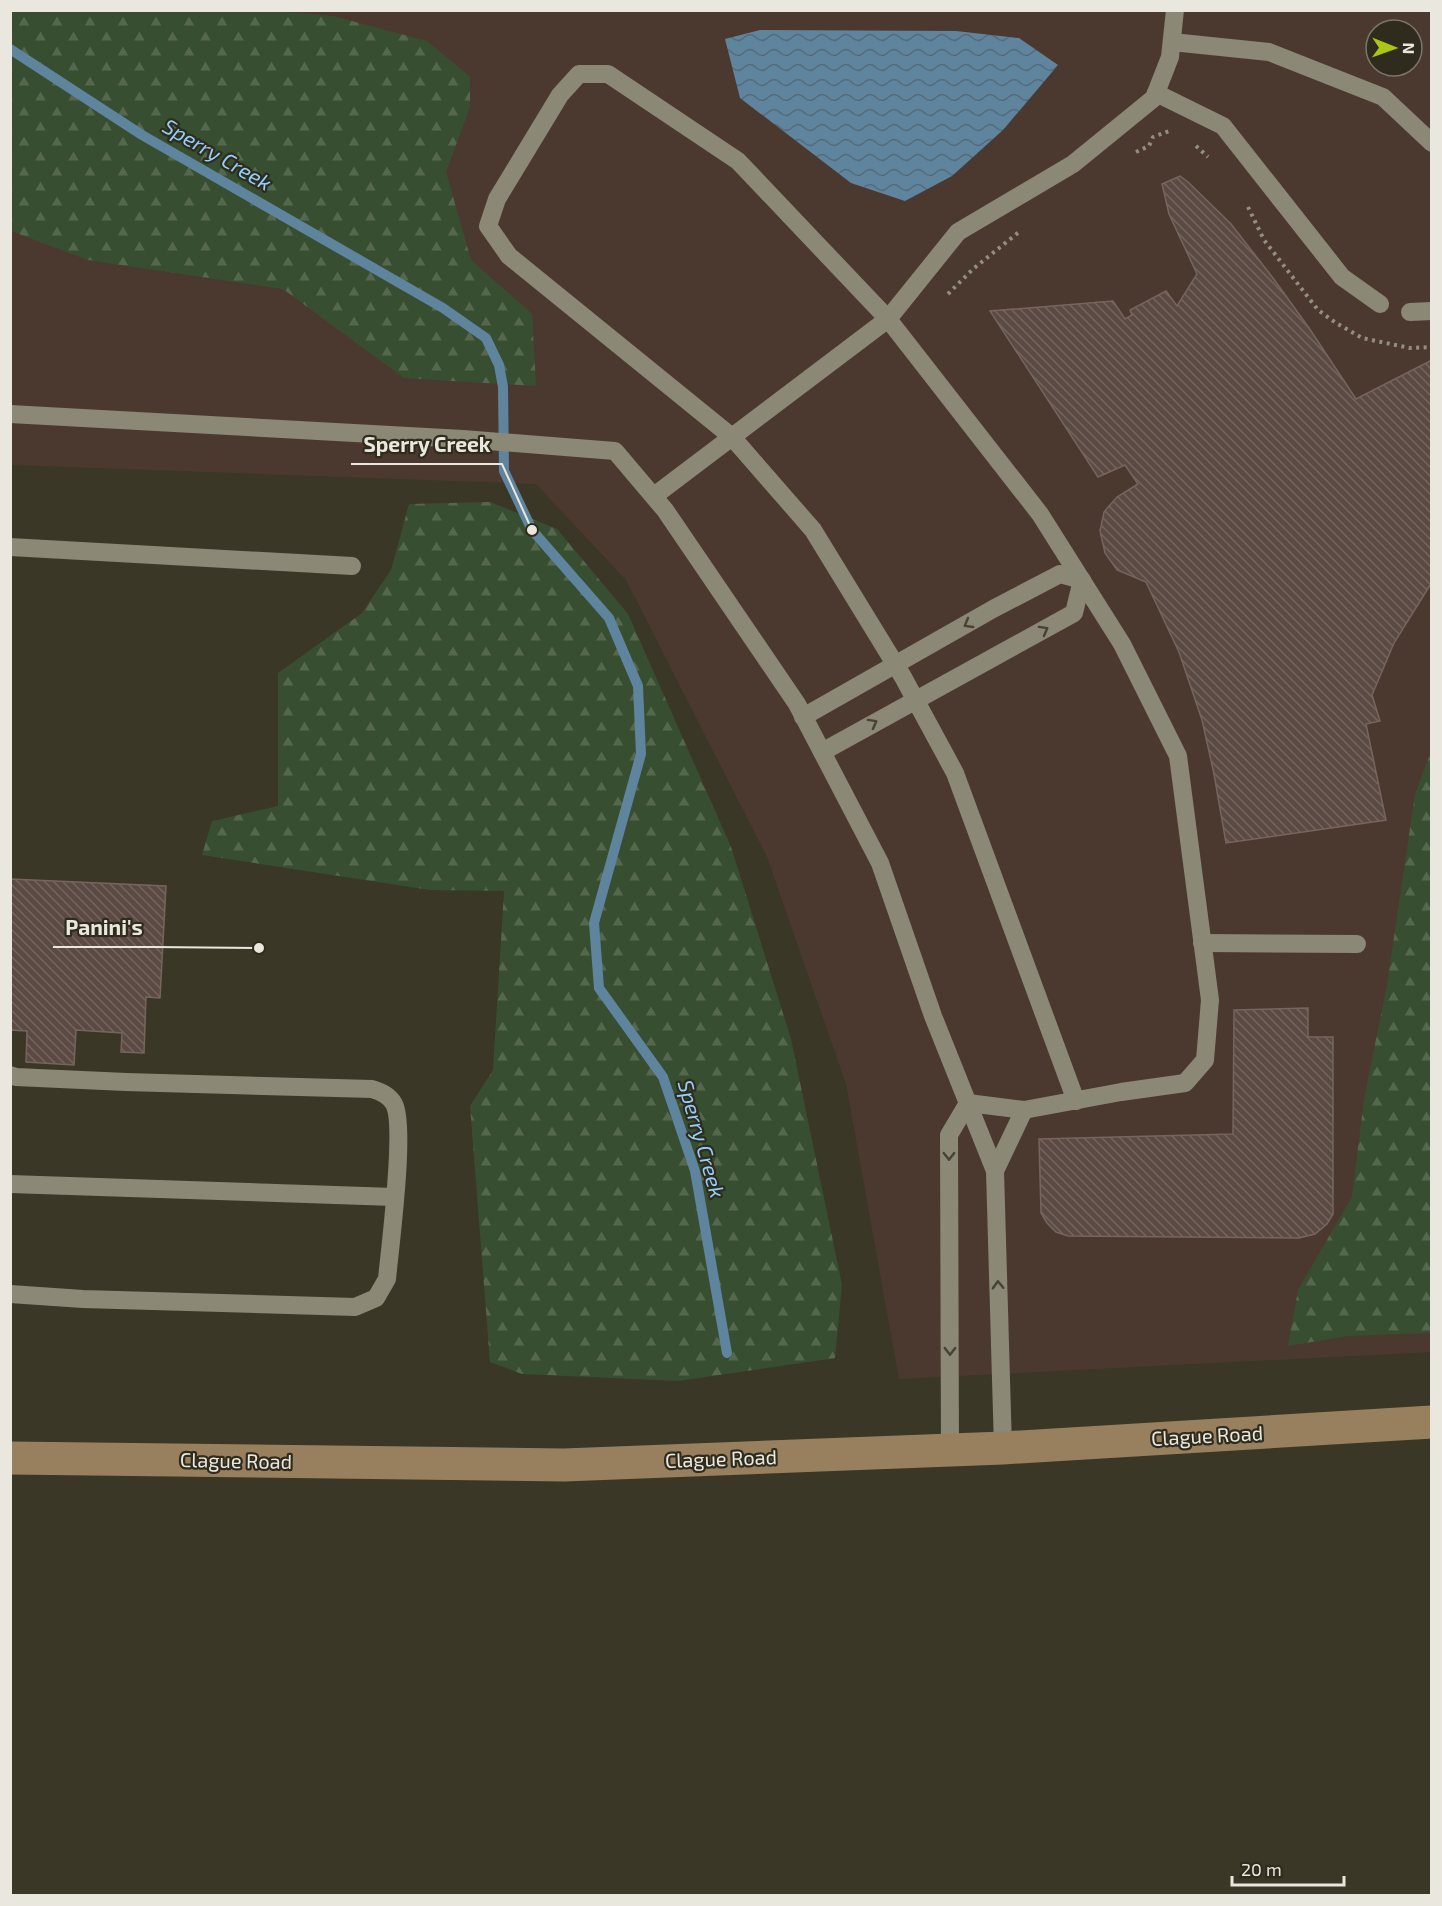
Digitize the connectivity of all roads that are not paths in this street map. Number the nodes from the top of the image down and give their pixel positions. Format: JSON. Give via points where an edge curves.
{"nodes":[{"id":1,"x":1175,"y":10,"type":"edge"},
{"id":2,"x":1172,"y":42,"type":"junction"},
{"id":3,"x":1156,"y":93,"type":"junction"},
{"id":4,"x":1431,"y":143,"type":"edge"},
{"id":5,"x":1380,"y":304,"type":"dead end"},
{"id":6,"x":1431,"y":311,"type":"edge"},
{"id":7,"x":1410,"y":312,"type":"dead end"},
{"id":8,"x":888,"y":319,"type":"junction"},
{"id":9,"x":10,"y":414,"type":"edge"},
{"id":10,"x":732,"y":437,"type":"junction"},
{"id":11,"x":654,"y":496,"type":"junction"},
{"id":12,"x":10,"y":547,"type":"edge"},
{"id":13,"x":352,"y":566,"type":"dead end"},
{"id":14,"x":1082,"y":580,"type":"junction"},
{"id":15,"x":896,"y":666,"type":"junction"},
{"id":16,"x":915,"y":700,"type":"junction"},
{"id":17,"x":803,"y":717,"type":"junction"},
{"id":18,"x":822,"y":752,"type":"junction"},
{"id":19,"x":1202,"y":944,"type":"junction"},
{"id":20,"x":1357,"y":944,"type":"dead end"},
{"id":21,"x":10,"y":1075,"type":"edge"},
{"id":22,"x":1076,"y":1101,"type":"junction"},
{"id":23,"x":968,"y":1103,"type":"junction"},
{"id":24,"x":1024,"y":1110,"type":"junction"},
{"id":25,"x":994,"y":1171,"type":"junction"},
{"id":26,"x":10,"y":1184,"type":"edge"},
{"id":27,"x":394,"y":1197,"type":"junction"},
{"id":28,"x":10,"y":1294,"type":"edge"},
{"id":29,"x":1431,"y":1422,"type":"edge"},
{"id":30,"x":1004,"y":1448,"type":"junction"},
{"id":31,"x":950,"y":1450,"type":"junction"},
{"id":32,"x":10,"y":1458,"type":"edge"}],
"edges":[{"from":1,"to":2,"type":"lane"},
{"from":2,"to":3,"type":"lane"},
{"from":2,"to":4,"type":"lane","via":[[1269,52],[1383,97]]},
{"from":3,"to":5,"type":"lane","via":[[1223,126],[1341,277]]},
{"from":3,"to":8,"type":"lane","via":[[1073,164],[958,232]]},
{"from":6,"to":7,"type":"lane"},
{"from":8,"to":10,"type":"lane"},
{"from":8,"to":10,"type":"lane","via":[[738,161],[608,74],[579,74],[560,95],[497,199],[488,226],[510,256]]},
{"from":8,"to":14,"type":"lane","via":[[1040,514]]},
{"from":9,"to":11,"type":"lane","via":[[615,451]]},
{"from":10,"to":11,"type":"lane"},
{"from":10,"to":15,"type":"lane","via":[[813,530]]},
{"from":11,"to":17,"type":"lane"},
{"from":12,"to":13,"type":"lane"},
{"from":14,"to":15,"type":"lane","one_way":true,"via":[[1060,574]]},
{"from":16,"to":14,"type":"lane","one_way":true,"via":[[1074,613]]},
{"from":14,"to":19,"type":"lane","via":[[1122,644],[1178,756]]},
{"from":15,"to":16,"type":"lane"},
{"from":15,"to":17,"type":"lane"},
{"from":18,"to":16,"type":"lane","one_way":true},
{"from":16,"to":22,"type":"lane","via":[[955,773]]},
{"from":17,"to":18,"type":"lane"},
{"from":18,"to":23,"type":"lane","via":[[879,863]]},
{"from":19,"to":20,"type":"lane"},
{"from":19,"to":22,"type":"lane","via":[[1210,1000],[1205,1060],[1185,1083]]},
{"from":21,"to":27,"type":"lane","via":[[372,1089],[388,1096],[395,1105],[399,1139]]},
{"from":22,"to":24,"type":"lane"},
{"from":23,"to":24,"type":"lane"},
{"from":23,"to":25,"type":"lane"},
{"from":23,"to":31,"type":"lane","one_way":true,"via":[[949,1135]]},
{"from":24,"to":25,"type":"lane"},
{"from":30,"to":25,"type":"lane","one_way":true},
{"from":26,"to":27,"type":"lane"},
{"from":27,"to":28,"type":"lane","via":[[387,1279],[376,1298],[355,1307]]},
{"from":29,"to":30,"type":"main road","name":"Clague Road"},
{"from":30,"to":31,"type":"main road","name":"Clague Road"},
{"from":31,"to":32,"type":"main road","name":"Clague Road","via":[[564,1465]]}]}
